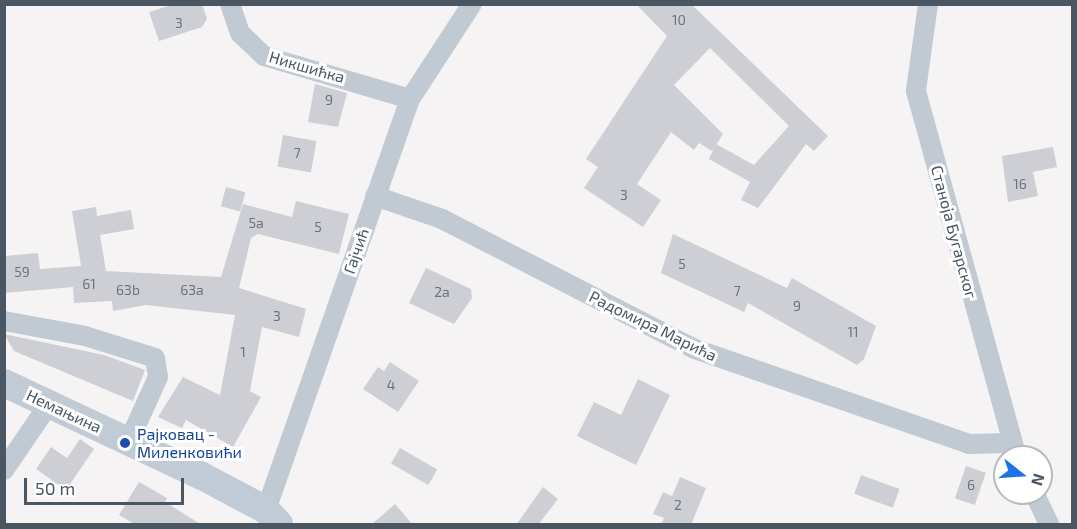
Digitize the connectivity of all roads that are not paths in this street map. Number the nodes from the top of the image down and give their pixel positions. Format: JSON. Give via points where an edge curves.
{"nodes":[{"id":1,"x":230,"y":4,"type":"edge"},
{"id":2,"x":472,"y":4,"type":"edge"},
{"id":3,"x":928,"y":4,"type":"edge"},
{"id":4,"x":410,"y":99,"type":"junction"},
{"id":5,"x":375,"y":196,"type":"junction"},
{"id":6,"x":4,"y":321,"type":"edge"},
{"id":7,"x":4,"y":383,"type":"edge"},
{"id":8,"x":49,"y":404,"type":"junction"},
{"id":9,"x":129,"y":441,"type":"junction"},
{"id":10,"x":1013,"y":445,"type":"edge"},
{"id":11,"x":993,"y":447,"type":"edge"},
{"id":12,"x":4,"y":470,"type":"edge"},
{"id":13,"x":1040,"y":505,"type":"edge"},
{"id":14,"x":273,"y":517,"type":"edge"},
{"id":15,"x":1049,"y":525,"type":"edge"}],
"edges":[{"from":1,"to":4,"type":"street","name":"Никшићка","via":[[246,43],[264,56]]},
{"from":2,"to":4,"type":"street","name":"Гајчић"},
{"from":3,"to":10,"type":"street","name":"Станоја Бугарског","via":[[916,91]]},
{"from":4,"to":5,"type":"street","name":"Гајчић"},
{"from":5,"to":11,"type":"street","name":"Радомира Марића","via":[[442,219],[695,349],[969,444]]},
{"from":5,"to":14,"type":"street","name":"Гајчић"},
{"from":6,"to":9,"type":"street","via":[[85,336],[155,358],[158,377]]},
{"from":7,"to":8,"type":"street","name":"Немањина"},
{"from":8,"to":9,"type":"street","name":"Немањина"},
{"from":8,"to":12,"type":"street"},
{"from":9,"to":14,"type":"street","name":"Немањина"},
{"from":13,"to":15,"type":"street"}]}
